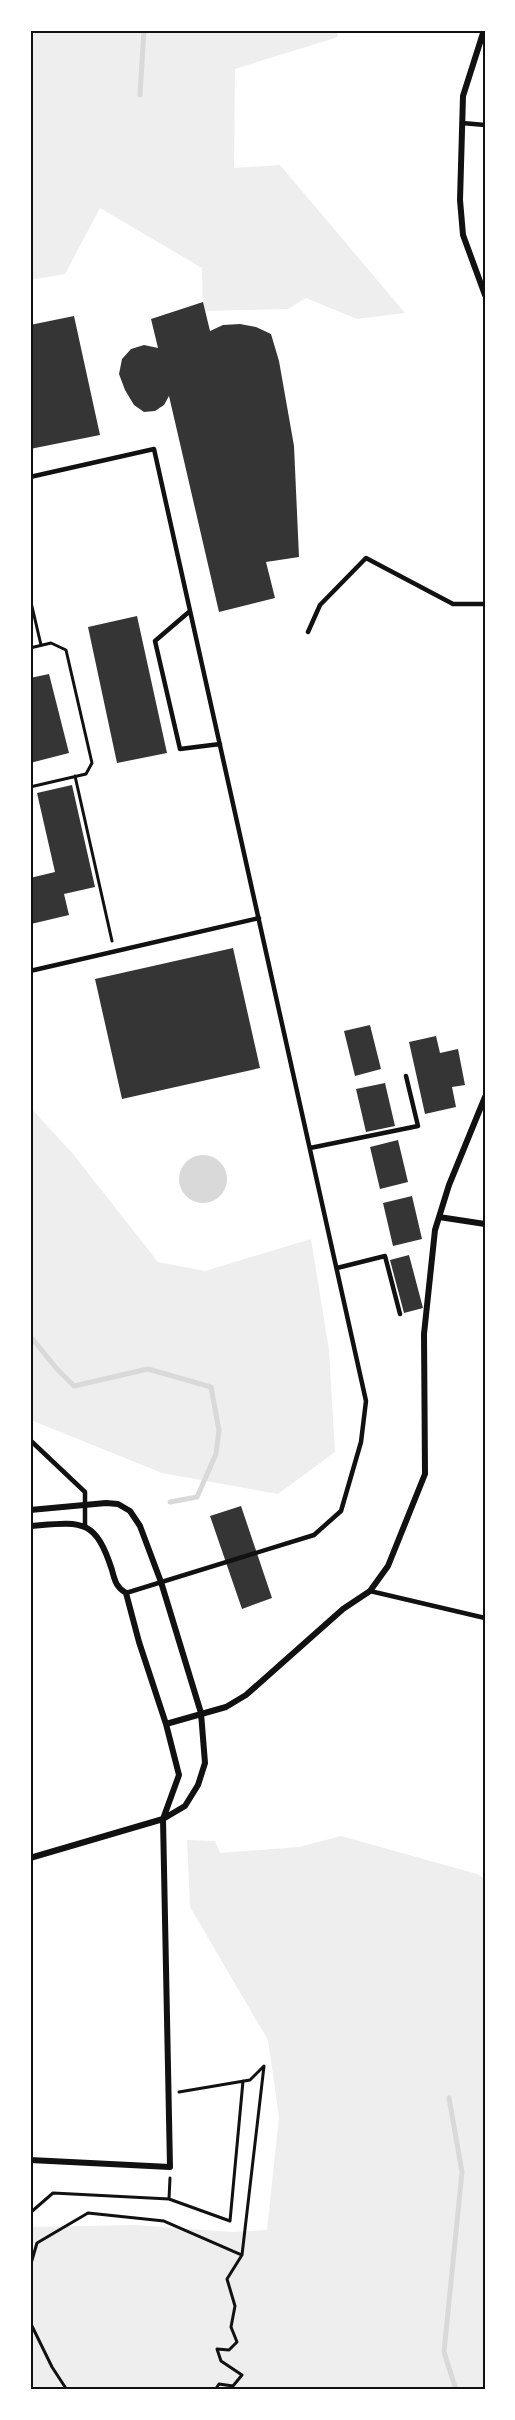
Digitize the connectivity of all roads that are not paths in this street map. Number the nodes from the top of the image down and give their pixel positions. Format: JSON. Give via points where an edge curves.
{"nodes":[{"id":1,"x":484,"y":30,"type":"edge"},
{"id":2,"x":462,"y":123,"type":"junction"},
{"id":3,"x":485,"y":125,"type":"edge"},
{"id":4,"x":485,"y":295,"type":"edge"},
{"id":5,"x":30,"y":477,"type":"edge"},
{"id":6,"x":485,"y":604,"type":"edge"},
{"id":7,"x":190,"y":611,"type":"junction"},
{"id":8,"x":308,"y":632,"type":"dead end"},
{"id":9,"x":220,"y":744,"type":"junction"},
{"id":10,"x":259,"y":918,"type":"junction"},
{"id":11,"x":30,"y":970,"type":"edge"},
{"id":12,"x":406,"y":1076,"type":"dead end"},
{"id":13,"x":485,"y":1097,"type":"edge"},
{"id":14,"x":310,"y":1148,"type":"junction"},
{"id":15,"x":439,"y":1217,"type":"junction"},
{"id":16,"x":485,"y":1224,"type":"edge"},
{"id":17,"x":337,"y":1268,"type":"junction"},
{"id":18,"x":400,"y":1314,"type":"dead end"},
{"id":19,"x":30,"y":1440,"type":"edge"},
{"id":20,"x":87,"y":1505,"type":"junction"},
{"id":21,"x":30,"y":1510,"type":"edge"},
{"id":22,"x":30,"y":1526,"type":"edge"},
{"id":23,"x":85,"y":1527,"type":"junction"},
{"id":24,"x":161,"y":1582,"type":"junction"},
{"id":25,"x":370,"y":1591,"type":"junction"},
{"id":26,"x":126,"y":1593,"type":"junction"},
{"id":27,"x":485,"y":1618,"type":"edge"},
{"id":28,"x":201,"y":1713,"type":"junction"},
{"id":29,"x":166,"y":1724,"type":"junction"},
{"id":30,"x":163,"y":1819,"type":"junction"},
{"id":31,"x":30,"y":1858,"type":"edge"},
{"id":32,"x":30,"y":2160,"type":"edge"}],
"edges":[{"from":1,"to":2,"type":"street","via":[[463,96]]},
{"from":2,"to":3,"type":"lane"},
{"from":2,"to":4,"type":"street","via":[[463,235]]},
{"from":5,"to":7,"type":"lane","via":[[154,449]]},
{"from":6,"to":8,"type":"lane","via":[[453,604],[366,558],[320,605]]},
{"from":7,"to":9,"type":"lane"},
{"from":7,"to":9,"type":"lane","via":[[155,641],[157,652],[180,749]]},
{"from":9,"to":10,"type":"lane"},
{"from":10,"to":11,"type":"lane"},
{"from":10,"to":14,"type":"lane"},
{"from":12,"to":14,"type":"lane","via":[[418,1126]]},
{"from":13,"to":15,"type":"street"},
{"from":14,"to":17,"type":"lane"},
{"from":15,"to":16,"type":"street"},
{"from":15,"to":25,"type":"street","via":[[424,1334],[425,1474],[388,1566]]},
{"from":17,"to":18,"type":"lane","via":[[385,1256]]},
{"from":17,"to":24,"type":"lane","via":[[366,1401],[361,1442],[341,1511],[314,1535]]},
{"from":19,"to":20,"type":"lane","via":[[85,1492]]},
{"from":20,"to":21,"type":"street"},
{"from":20,"to":23,"type":"lane"},
{"from":20,"to":24,"type":"street","via":[[118,1504],[130,1511],[140,1526]]},
{"from":22,"to":23,"type":"street","via":[[66,1523]]},
{"from":23,"to":26,"type":"street","via":[[99,1537],[117,1587]]},
{"from":24,"to":26,"type":"lane"},
{"from":24,"to":28,"type":"street"},
{"from":25,"to":27,"type":"lane"},
{"from":25,"to":28,"type":"street","via":[[343,1609],[246,1695],[226,1707]]},
{"from":26,"to":29,"type":"street"},
{"from":28,"to":29,"type":"street"},
{"from":28,"to":30,"type":"street","via":[[205,1763],[198,1785],[185,1806]]},
{"from":29,"to":30,"type":"street","via":[[179,1775]]},
{"from":30,"to":31,"type":"street"},
{"from":30,"to":32,"type":"street","via":[[170,2167]]}]}
